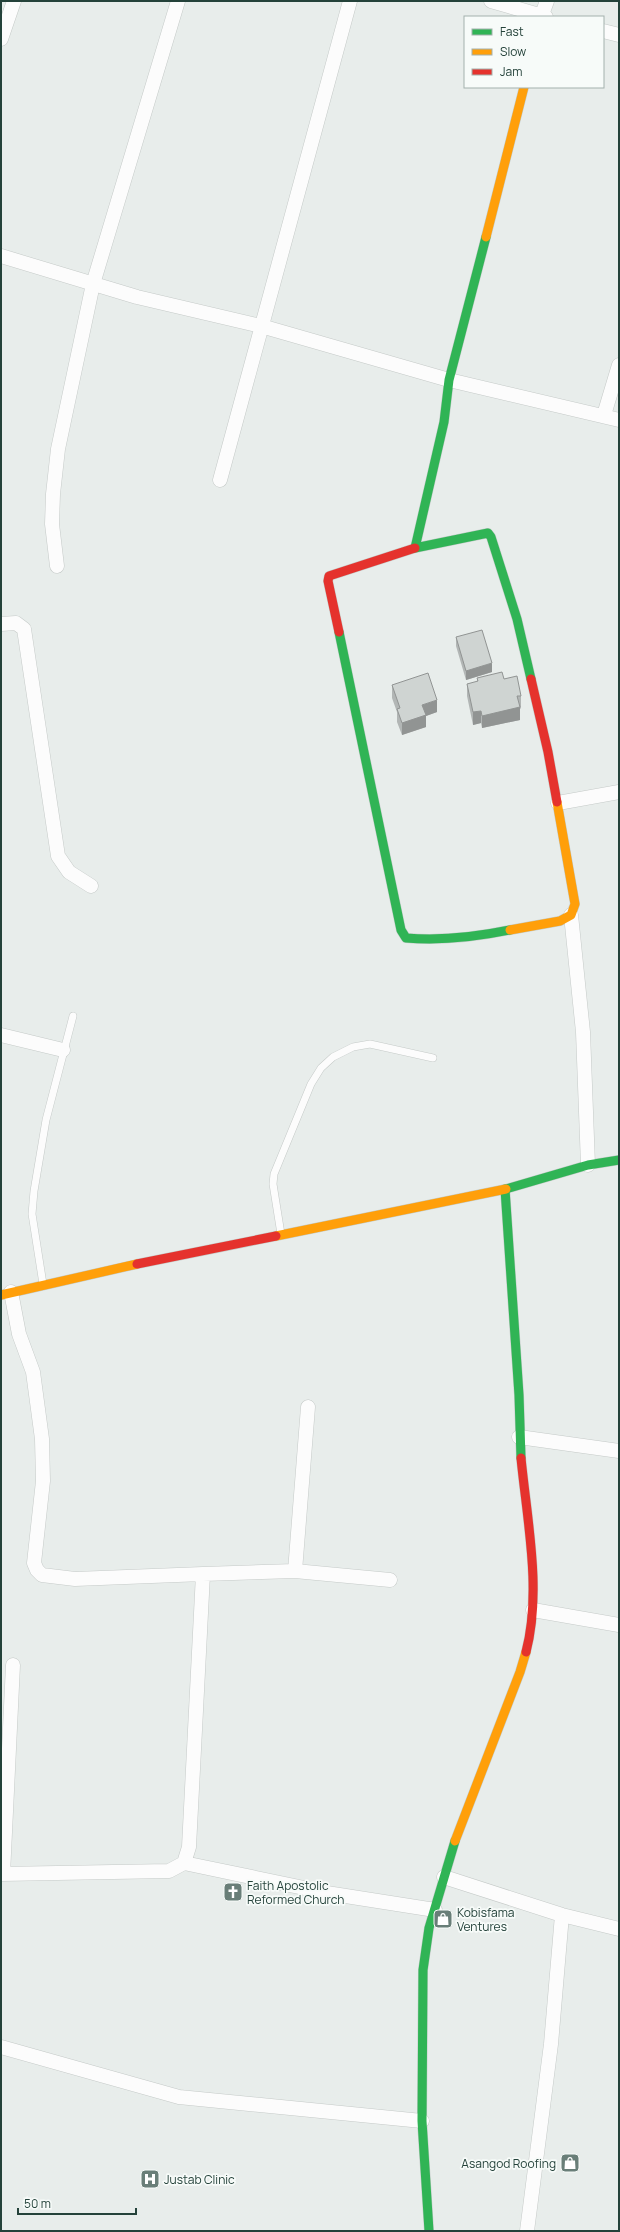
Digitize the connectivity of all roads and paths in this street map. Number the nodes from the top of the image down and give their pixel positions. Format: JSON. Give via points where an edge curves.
{"nodes":[{"id":1,"x":14,"y":1,"type":"edge"},
{"id":2,"x":178,"y":1,"type":"edge"},
{"id":3,"x":350,"y":1,"type":"edge"},
{"id":4,"x":491,"y":1,"type":"edge"},
{"id":5,"x":547,"y":1,"type":"edge"},
{"id":6,"x":540,"y":16,"type":"edge"},
{"id":7,"x":543,"y":16,"type":"edge"},
{"id":8,"x":604,"y":31,"type":"edge"},
{"id":9,"x":619,"y":35,"type":"edge"},
{"id":10,"x":1,"y":39,"type":"edge"},
{"id":11,"x":524,"y":88,"type":"edge"},
{"id":12,"x":1,"y":256,"type":"edge"},
{"id":13,"x":93,"y":284,"type":"junction"},
{"id":14,"x":261,"y":326,"type":"junction"},
{"id":15,"x":619,"y":366,"type":"edge"},
{"id":16,"x":449,"y":380,"type":"junction"},
{"id":17,"x":604,"y":415,"type":"junction"},
{"id":18,"x":619,"y":420,"type":"edge"},
{"id":19,"x":220,"y":480,"type":"dead end"},
{"id":20,"x":415,"y":548,"type":"junction"},
{"id":21,"x":57,"y":566,"type":"dead end"},
{"id":22,"x":1,"y":624,"type":"edge"},
{"id":23,"x":619,"y":792,"type":"edge"},
{"id":24,"x":558,"y":803,"type":"junction"},
{"id":25,"x":91,"y":886,"type":"dead end"},
{"id":26,"x":571,"y":915,"type":"junction"},
{"id":27,"x":73,"y":1016,"type":"dead end"},
{"id":28,"x":1,"y":1035,"type":"edge"},
{"id":29,"x":63,"y":1050,"type":"junction"},
{"id":30,"x":433,"y":1058,"type":"dead end"},
{"id":31,"x":619,"y":1160,"type":"edge"},
{"id":32,"x":588,"y":1166,"type":"junction"},
{"id":33,"x":505,"y":1188,"type":"junction"},
{"id":34,"x":281,"y":1234,"type":"junction"},
{"id":35,"x":44,"y":1284,"type":"junction"},
{"id":36,"x":6,"y":1293,"type":"edge"},
{"id":37,"x":308,"y":1407,"type":"dead end"},
{"id":38,"x":519,"y":1437,"type":"junction"},
{"id":39,"x":619,"y":1451,"type":"edge"},
{"id":40,"x":296,"y":1571,"type":"junction"},
{"id":41,"x":203,"y":1574,"type":"junction"},
{"id":42,"x":390,"y":1580,"type":"dead end"},
{"id":43,"x":533,"y":1610,"type":"junction"},
{"id":44,"x":619,"y":1625,"type":"edge"},
{"id":45,"x":13,"y":1665,"type":"dead end"},
{"id":46,"x":184,"y":1863,"type":"junction"},
{"id":47,"x":2,"y":1874,"type":"edge"},
{"id":48,"x":444,"y":1877,"type":"junction"},
{"id":49,"x":435,"y":1910,"type":"junction"},
{"id":50,"x":562,"y":1915,"type":"junction"},
{"id":51,"x":619,"y":1928,"type":"edge"},
{"id":52,"x":1,"y":2047,"type":"edge"},
{"id":53,"x":422,"y":2121,"type":"junction"},
{"id":54,"x":429,"y":2231,"type":"edge"},
{"id":55,"x":527,"y":2231,"type":"edge"}],
"edges":[{"from":1,"to":10,"type":"street"},
{"from":2,"to":13,"type":"street"},
{"from":3,"to":14,"type":"street"},
{"from":4,"to":6,"type":"street"},
{"from":5,"to":7,"type":"street"},
{"from":8,"to":9,"type":"street"},
{"from":11,"to":16,"type":"street"},
{"from":12,"to":13,"type":"street"},
{"from":13,"to":14,"type":"street","via":[[137,298]]},
{"from":13,"to":21,"type":"street","via":[[58,449],[52,524]]},
{"from":14,"to":16,"type":"street"},
{"from":14,"to":19,"type":"street"},
{"from":15,"to":17,"type":"street"},
{"from":16,"to":17,"type":"street"},
{"from":16,"to":20,"type":"street","via":[[444,422]]},
{"from":17,"to":18,"type":"street"},
{"from":20,"to":24,"type":"street","via":[[484,533],[491,537],[517,619]]},
{"from":20,"to":26,"type":"street","via":[[333,574],[329,576],[328,581],[401,930],[406,938],[417,939],[474,936],[560,921]]},
{"from":22,"to":25,"type":"street","via":[[16,623],[24,629],[58,856],[69,872]]},
{"from":23,"to":24,"type":"street"},
{"from":24,"to":26,"type":"street","via":[[575,904]]},
{"from":26,"to":32,"type":"street","via":[[583,1032]]},
{"from":27,"to":29,"type":"lane"},
{"from":28,"to":29,"type":"street"},
{"from":29,"to":35,"type":"lane","via":[[46,1120],[32,1214]]},
{"from":30,"to":34,"type":"lane","via":[[370,1044],[353,1047],[333,1057],[321,1068],[311,1084],[274,1174],[273,1184]]},
{"from":31,"to":32,"type":"street"},
{"from":32,"to":33,"type":"street"},
{"from":33,"to":34,"type":"street"},
{"from":33,"to":38,"type":"street","via":[[519,1394]]},
{"from":34,"to":35,"type":"street"},
{"from":35,"to":36,"type":"street"},
{"from":36,"to":41,"type":"street","via":[[33,1372],[42,1439],[42,1481],[34,1563],[37,1570],[42,1575],[75,1579]]},
{"from":37,"to":40,"type":"street"},
{"from":38,"to":39,"type":"street"},
{"from":38,"to":43,"type":"street","via":[[533,1582]]},
{"from":40,"to":41,"type":"street"},
{"from":40,"to":42,"type":"street"},
{"from":41,"to":46,"type":"street","via":[[189,1847]]},
{"from":43,"to":44,"type":"street"},
{"from":43,"to":48,"type":"street","via":[[530,1636],[520,1672],[455,1840]]},
{"from":45,"to":47,"type":"street"},
{"from":46,"to":47,"type":"street","via":[[169,1871]]},
{"from":46,"to":49,"type":"street","via":[[333,1894]]},
{"from":48,"to":49,"type":"street"},
{"from":48,"to":50,"type":"street"},
{"from":49,"to":53,"type":"street","via":[[423,1970]]},
{"from":50,"to":51,"type":"street"},
{"from":50,"to":55,"type":"street","via":[[551,2044]]},
{"from":52,"to":53,"type":"street","via":[[179,2097]]},
{"from":53,"to":54,"type":"street"}]}
